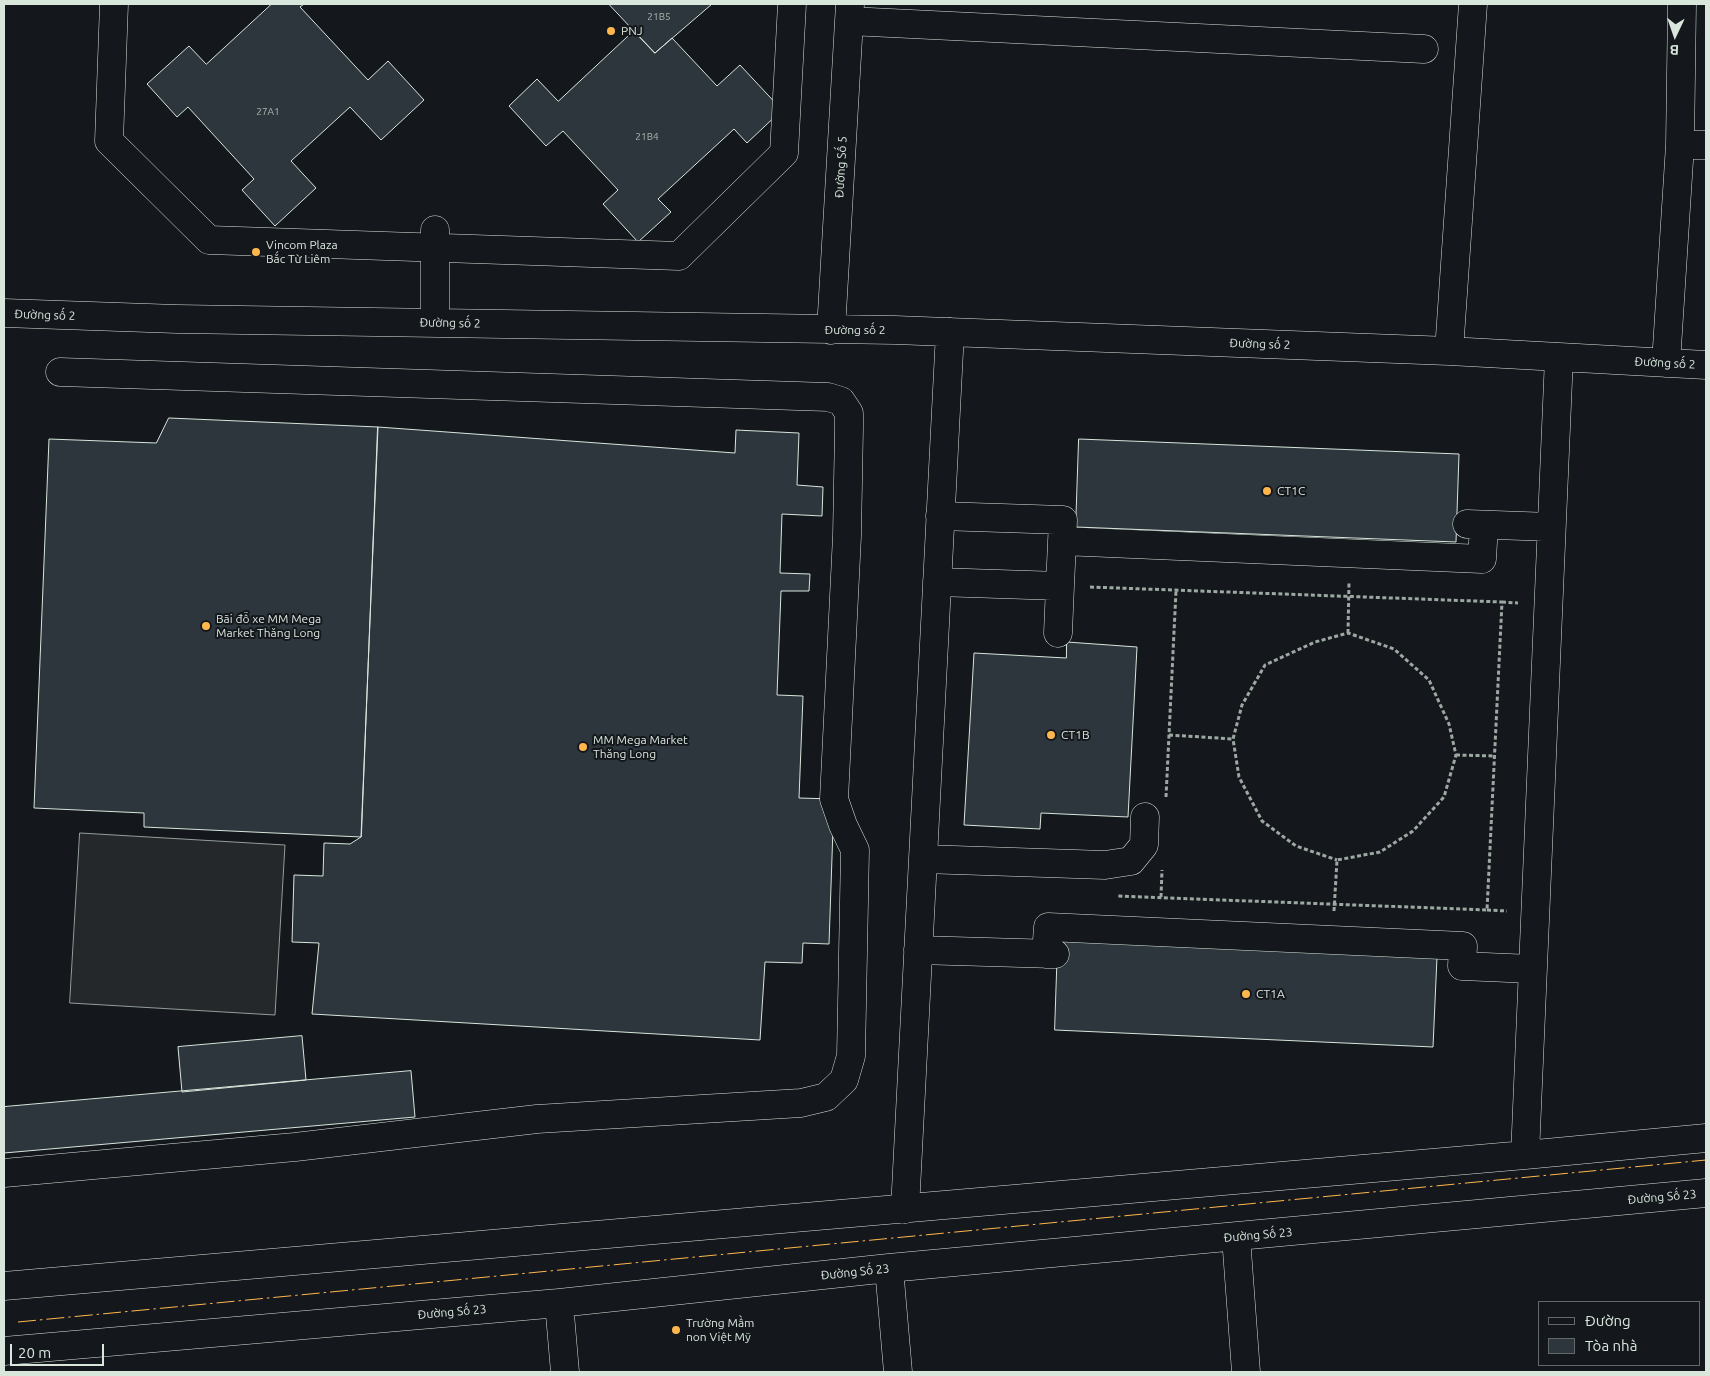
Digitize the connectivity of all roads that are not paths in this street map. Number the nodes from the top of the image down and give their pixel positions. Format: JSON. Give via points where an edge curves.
{"nodes":[{"id":1,"x":114,"y":4,"type":"edge"},
{"id":2,"x":792,"y":4,"type":"edge"},
{"id":3,"x":1473,"y":4,"type":"edge"},
{"id":4,"x":1682,"y":4,"type":"edge"},
{"id":5,"x":849,"y":12,"type":"edge"},
{"id":6,"x":1424,"y":49,"type":"dead end"},
{"id":7,"x":1693,"y":145,"type":"edge"},
{"id":8,"x":435,"y":240,"type":"junction"},
{"id":9,"x":4,"y":313,"type":"edge"},
{"id":10,"x":435,"y":323,"type":"junction"},
{"id":11,"x":832,"y":330,"type":"junction"},
{"id":12,"x":950,"y":332,"type":"junction"},
{"id":13,"x":1449,"y":351,"type":"junction"},
{"id":14,"x":1559,"y":357,"type":"junction"},
{"id":15,"x":1666,"y":363,"type":"junction"},
{"id":16,"x":1706,"y":365,"type":"edge"},
{"id":17,"x":60,"y":372,"type":"dead end"},
{"id":18,"x":940,"y":516,"type":"junction"},
{"id":19,"x":1551,"y":527,"type":"junction"},
{"id":20,"x":1062,"y":541,"type":"junction"},
{"id":21,"x":937,"y":582,"type":"junction"},
{"id":22,"x":1060,"y":586,"type":"junction"},
{"id":23,"x":1058,"y":633,"type":"dead end"},
{"id":24,"x":1155,"y":810,"type":"road end"},
{"id":25,"x":923,"y":859,"type":"junction"},
{"id":26,"x":918,"y":950,"type":"junction"},
{"id":27,"x":1532,"y":969,"type":"junction"},
{"id":28,"x":1706,"y":1138,"type":"edge"},
{"id":29,"x":1525,"y":1155,"type":"junction"},
{"id":30,"x":4,"y":1174,"type":"edge"},
{"id":31,"x":1706,"y":1193,"type":"edge"},
{"id":32,"x":905,"y":1208,"type":"junction"},
{"id":33,"x":1236,"y":1237,"type":"junction"},
{"id":34,"x":889,"y":1268,"type":"junction"},
{"id":35,"x":4,"y":1286,"type":"edge"},
{"id":36,"x":559,"y":1303,"type":"junction"},
{"id":37,"x":4,"y":1351,"type":"edge"},
{"id":38,"x":565,"y":1372,"type":"edge"},
{"id":39,"x":898,"y":1372,"type":"edge"},
{"id":40,"x":1246,"y":1372,"type":"edge"}],
"edges":[{"from":1,"to":8,"type":"street","via":[[109,141],[209,240]]},
{"from":2,"to":8,"type":"street","via":[[784,153],[679,256]]},
{"from":3,"to":13,"type":"street"},
{"from":4,"to":7,"type":"street"},
{"from":5,"to":6,"type":"street"},
{"from":5,"to":11,"type":"street","name":"Đường Số 5"},
{"from":7,"to":15,"type":"street"},
{"from":8,"to":10,"type":"street"},
{"from":9,"to":10,"type":"street","name":"Đường số 2"},
{"from":10,"to":11,"type":"street","name":"Đường số 2"},
{"from":11,"to":12,"type":"street","name":"Đường số 2"},
{"from":12,"to":13,"type":"street","name":"Đường số 2"},
{"from":12,"to":18,"type":"street"},
{"from":13,"to":14,"type":"street","name":"Đường số 2"},
{"from":14,"to":15,"type":"street","name":"Đường số 2"},
{"from":14,"to":19,"type":"street"},
{"from":15,"to":16,"type":"street","name":"Đường số 2"},
{"from":17,"to":30,"type":"street","via":[[828,397],[841,401],[849,413],[849,428],[834,799],[855,850],[850,1056],[844,1080],[826,1097],[801,1103],[536,1120],[295,1147]]},
{"from":18,"to":20,"type":"street","via":[[1063,520]]},
{"from":18,"to":21,"type":"street"},
{"from":19,"to":20,"type":"street","via":[[1475,524],[1482,558]]},
{"from":19,"to":27,"type":"street"},
{"from":20,"to":22,"type":"street"},
{"from":21,"to":22,"type":"street"},
{"from":21,"to":25,"type":"street"},
{"from":22,"to":23,"type":"street"},
{"from":24,"to":25,"type":"street","via":[[1144,845],[1131,861],[1105,865]]},
{"from":25,"to":26,"type":"street"},
{"from":26,"to":27,"type":"street","via":[[1051,954],[1048,927],[1463,946],[1462,966]]},
{"from":26,"to":32,"type":"street"},
{"from":27,"to":29,"type":"street"},
{"from":28,"to":29,"type":"street"},
{"from":29,"to":32,"type":"street"},
{"from":31,"to":33,"type":"street","name":"Đường Số 23"},
{"from":32,"to":35,"type":"street"},
{"from":33,"to":34,"type":"street","name":"Đường Số 23"},
{"from":33,"to":40,"type":"street"},
{"from":34,"to":36,"type":"street","name":"Đường Số 23"},
{"from":34,"to":39,"type":"street"},
{"from":36,"to":37,"type":"street","name":"Đường Số 23"},
{"from":36,"to":38,"type":"street"}]}
